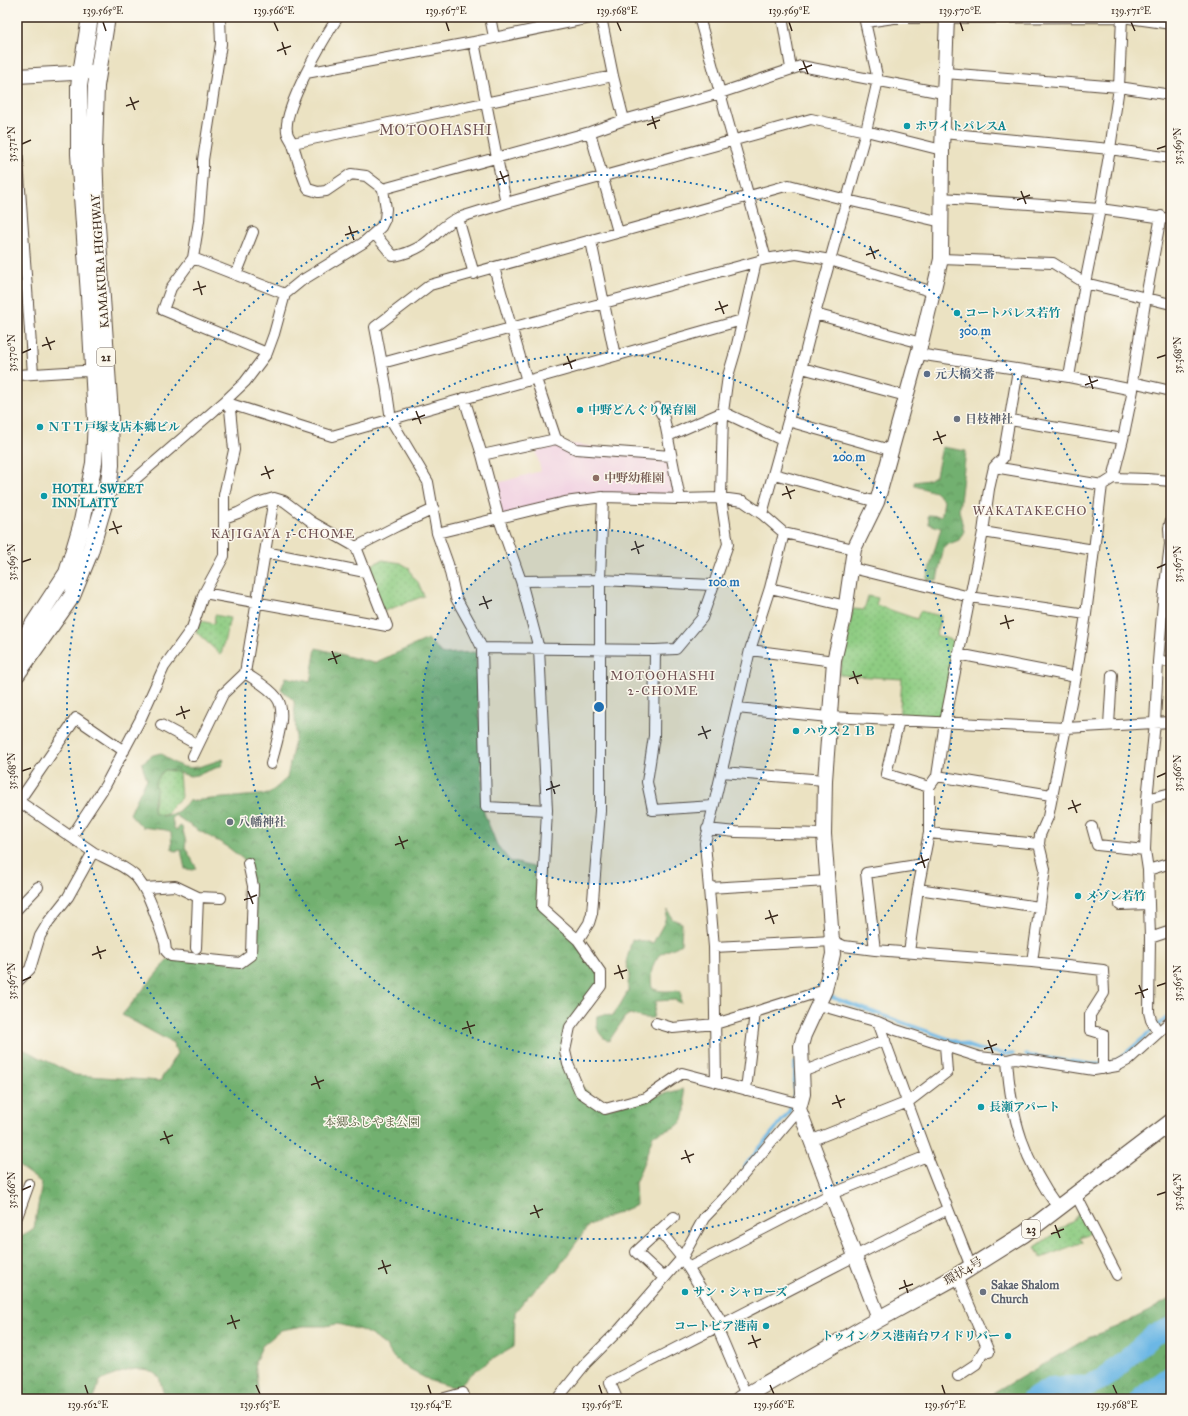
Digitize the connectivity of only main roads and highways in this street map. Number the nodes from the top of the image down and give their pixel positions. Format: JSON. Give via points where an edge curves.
{"nodes":[{"id":1,"x":90,"y":17,"type":"edge"},
{"id":2,"x":107,"y":17,"type":"edge"},
{"id":3,"x":17,"y":649,"type":"edge"},
{"id":4,"x":17,"y":674,"type":"edge"},
{"id":5,"x":1171,"y":1122,"type":"edge"},
{"id":6,"x":743,"y":1397,"type":"edge"}],
"edges":[{"from":1,"to":3,"type":"main road","name":"KAMAKURA HIGHWAY","number":"21","via":[[79,86],[79,154],[94,372],[94,463],[81,526],[67,573]]},
{"from":2,"to":4,"type":"main road","name":"KAMAKURA HIGHWAY","number":"21","via":[[96,86],[94,150],[110,414],[111,465],[108,491],[90,552],[72,596]]},
{"from":5,"to":6,"type":"main road","name":"環状4号","number":"23","via":[[1024,1234],[957,1276]]}]}
